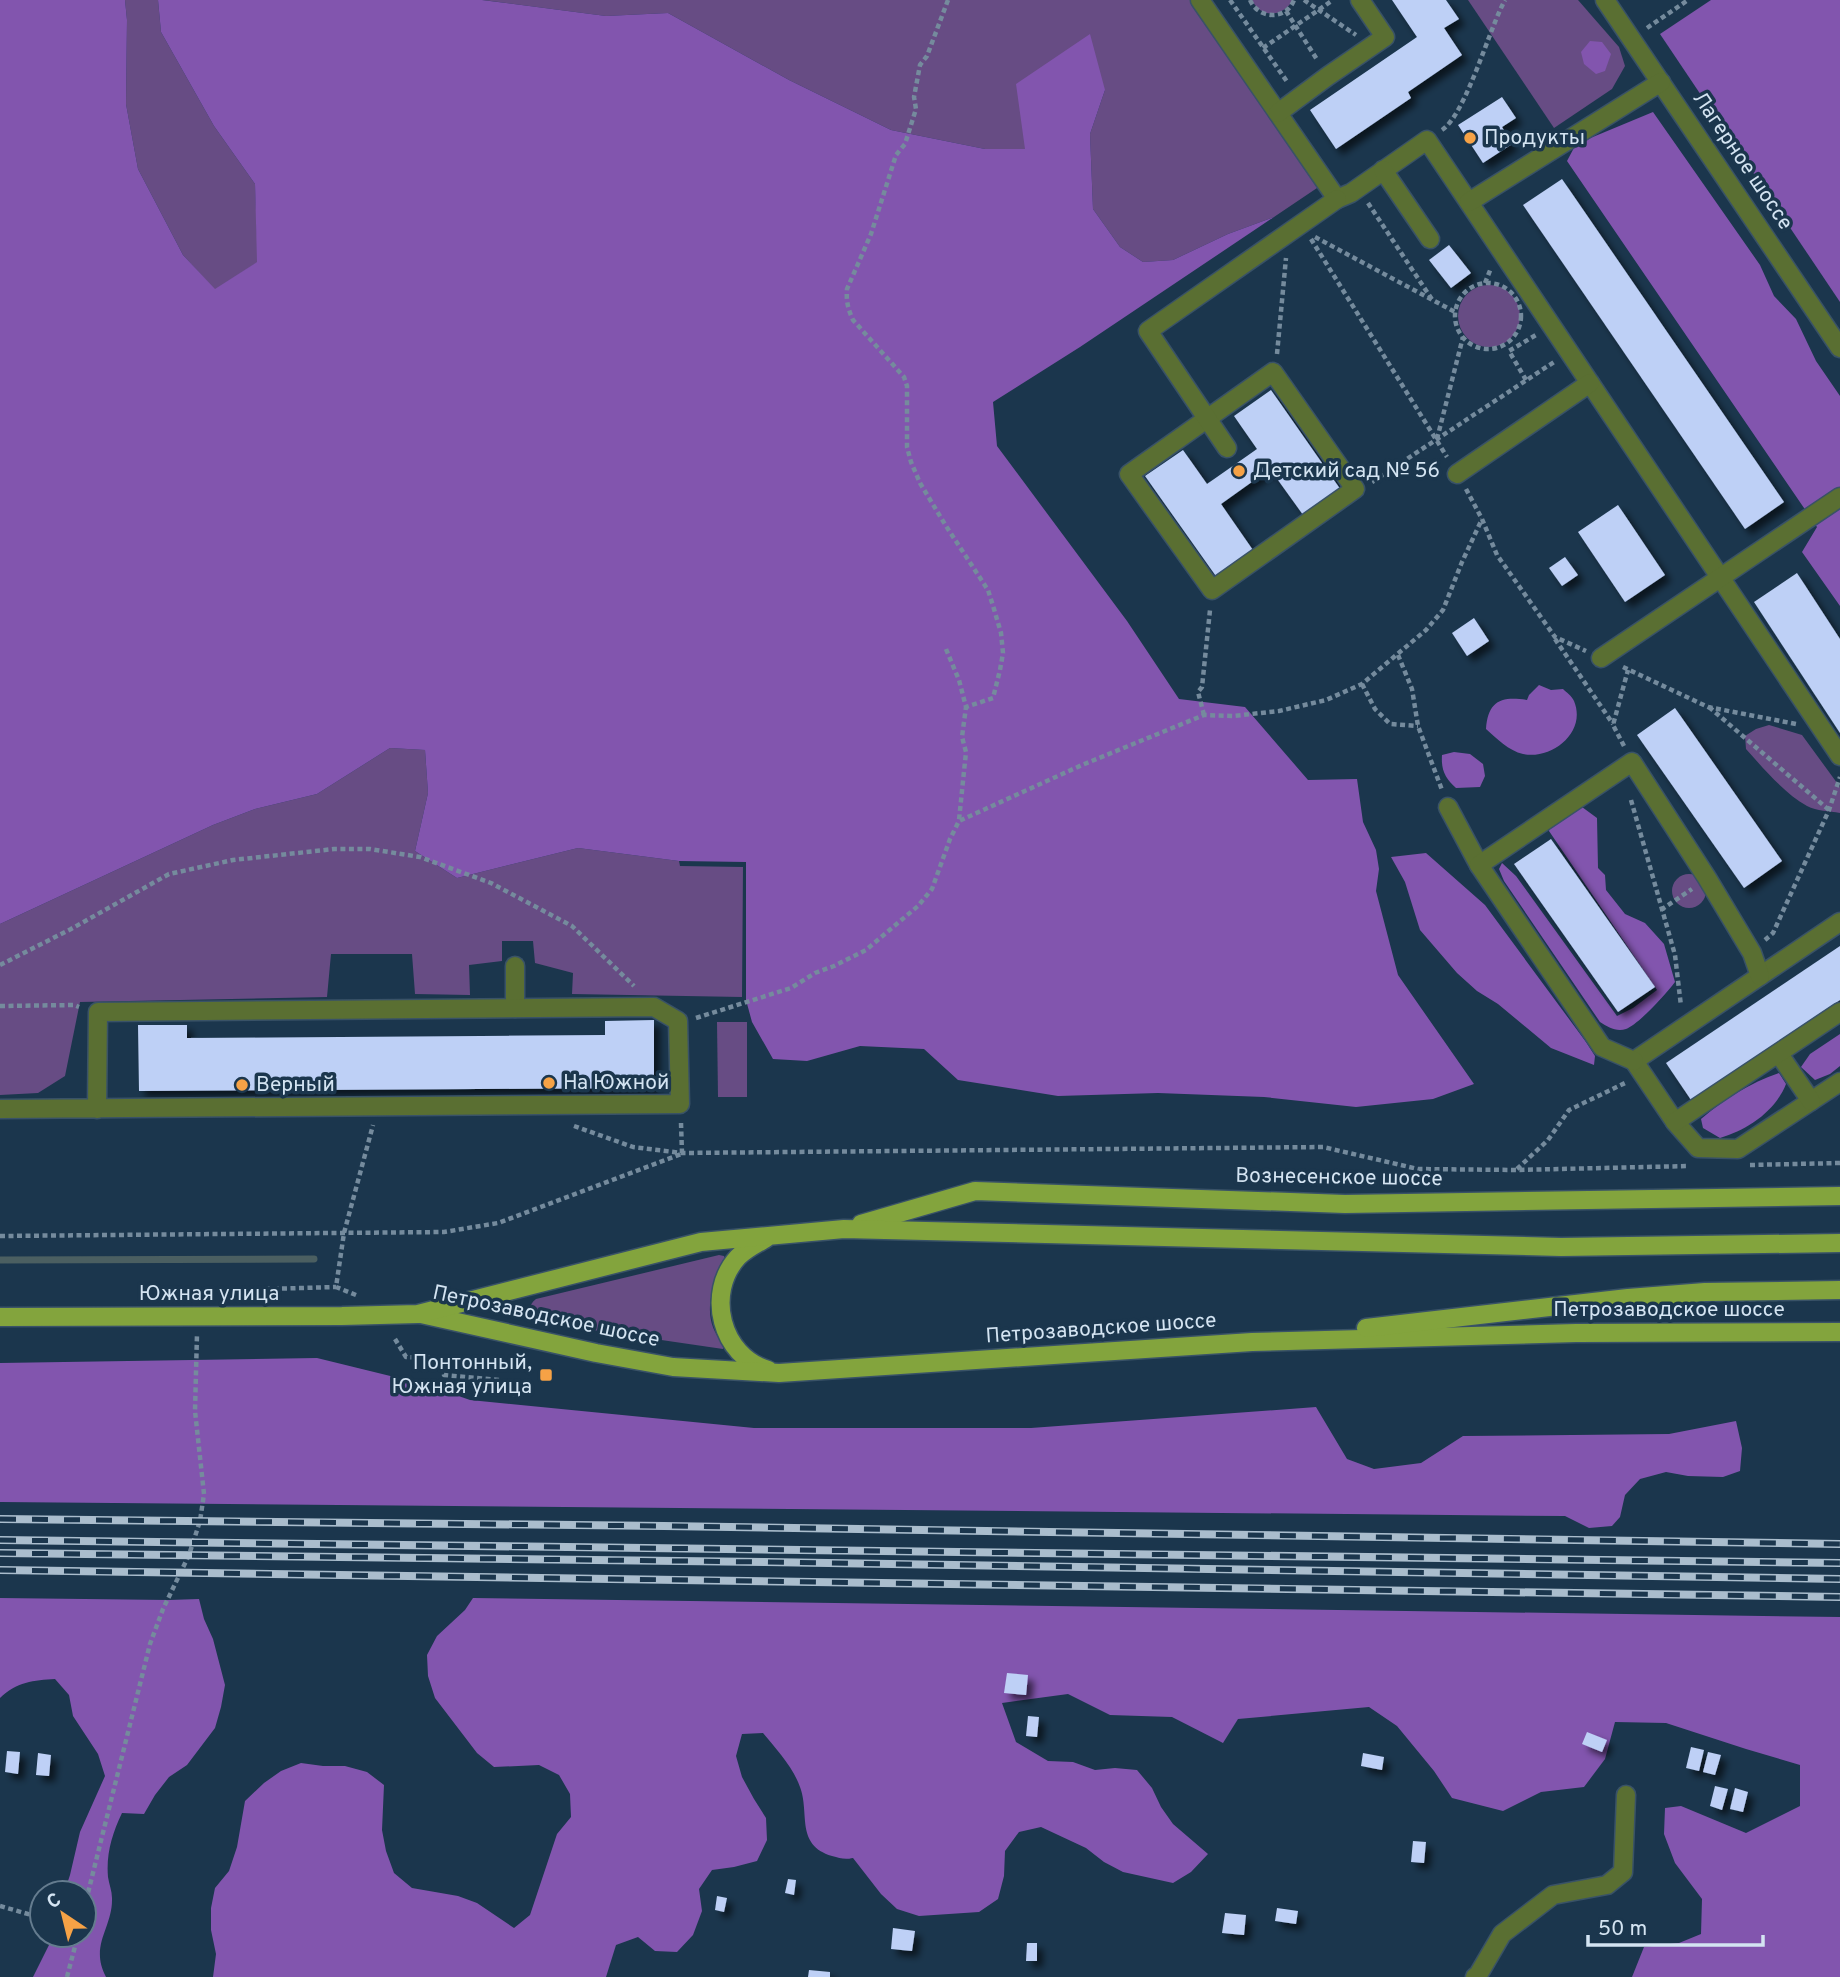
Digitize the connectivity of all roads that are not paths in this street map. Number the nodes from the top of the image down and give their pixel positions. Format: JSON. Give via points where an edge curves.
{"nodes":[{"id":1,"x":1200,"y":0,"type":"edge"},
{"id":2,"x":1360,"y":0,"type":"edge"},
{"id":3,"x":1605,"y":0,"type":"edge"},
{"id":4,"x":1661,"y":82,"type":"junction"},
{"id":5,"x":1278,"y":113,"type":"junction"},
{"id":6,"x":1383,"y":170,"type":"junction"},
{"id":7,"x":1337,"y":199,"type":"junction"},
{"id":8,"x":1469,"y":202,"type":"junction"},
{"id":9,"x":1430,"y":239,"type":"dead end"},
{"id":10,"x":1840,"y":348,"type":"edge"},
{"id":11,"x":1590,"y":383,"type":"junction"},
{"id":12,"x":1207,"y":419,"type":"junction"},
{"id":13,"x":1227,"y":448,"type":"dead end"},
{"id":14,"x":1457,"y":474,"type":"road end"},
{"id":15,"x":1840,"y":496,"type":"edge"},
{"id":16,"x":1720,"y":577,"type":"junction"},
{"id":17,"x":1601,"y":657,"type":"road end"},
{"id":18,"x":1840,"y":756,"type":"edge"},
{"id":19,"x":1448,"y":807,"type":"road end"},
{"id":20,"x":1479,"y":865,"type":"junction"},
{"id":21,"x":1840,"y":922,"type":"edge"},
{"id":22,"x":515,"y":966,"type":"dead end"},
{"id":23,"x":1760,"y":976,"type":"junction"},
{"id":24,"x":514,"y":1008,"type":"junction"},
{"id":25,"x":1840,"y":1012,"type":"edge"},
{"id":26,"x":1779,"y":1054,"type":"junction"},
{"id":27,"x":1638,"y":1067,"type":"junction"},
{"id":28,"x":1840,"y":1082,"type":"edge"},
{"id":29,"x":1811,"y":1101,"type":"junction"},
{"id":30,"x":97,"y":1108,"type":"junction"},
{"id":31,"x":0,"y":1109,"type":"edge"},
{"id":32,"x":1675,"y":1122,"type":"junction"},
{"id":33,"x":1840,"y":1196,"type":"edge"},
{"id":34,"x":844,"y":1229,"type":"junction"},
{"id":35,"x":782,"y":1235,"type":"junction"},
{"id":36,"x":1840,"y":1243,"type":"edge"},
{"id":37,"x":1840,"y":1290,"type":"edge"},
{"id":38,"x":418,"y":1314,"type":"junction"},
{"id":39,"x":0,"y":1317,"type":"edge"},
{"id":40,"x":1840,"y":1332,"type":"edge"},
{"id":41,"x":1252,"y":1342,"type":"junction"},
{"id":42,"x":779,"y":1373,"type":"junction"},
{"id":43,"x":1626,"y":1795,"type":"dead end"},
{"id":44,"x":1475,"y":1977,"type":"edge"}],
"edges":[{"from":1,"to":5,"type":"street"},
{"from":2,"to":5,"type":"street","via":[[1385,37]]},
{"from":3,"to":4,"type":"street","name":"Лагерное шоссе"},
{"from":4,"to":8,"type":"street"},
{"from":4,"to":10,"type":"street","name":"Лагерное шоссе"},
{"from":5,"to":7,"type":"street"},
{"from":6,"to":7,"type":"street"},
{"from":6,"to":8,"type":"street","via":[[1427,140]]},
{"from":6,"to":9,"type":"street"},
{"from":7,"to":12,"type":"street","via":[[1148,331]]},
{"from":8,"to":11,"type":"street"},
{"from":11,"to":14,"type":"street"},
{"from":11,"to":16,"type":"street"},
{"from":12,"to":12,"type":"street","via":[[1129,474],[1212,590],[1355,489],[1273,372]]},
{"from":12,"to":13,"type":"street"},
{"from":15,"to":16,"type":"street"},
{"from":16,"to":17,"type":"street"},
{"from":16,"to":18,"type":"street"},
{"from":19,"to":20,"type":"street"},
{"from":20,"to":23,"type":"street","via":[[1632,762],[1752,953]]},
{"from":20,"to":27,"type":"street","via":[[1602,1047]]},
{"from":21,"to":23,"type":"street"},
{"from":22,"to":24,"type":"street"},
{"from":23,"to":27,"type":"street","via":[[1684,1027]]},
{"from":24,"to":30,"type":"street","via":[[99,1012]]},
{"from":24,"to":30,"type":"street","via":[[654,1006],[678,1021],[680,1104]]},
{"from":25,"to":26,"type":"street"},
{"from":26,"to":29,"type":"street"},
{"from":26,"to":32,"type":"street"},
{"from":27,"to":32,"type":"street"},
{"from":28,"to":29,"type":"street"},
{"from":29,"to":32,"type":"street","via":[[1738,1149],[1698,1148]]},
{"from":30,"to":31,"type":"street"},
{"from":33,"to":34,"type":"main road","name":"Вознесенское шоссе","via":[[1345,1204],[975,1191]]},
{"from":34,"to":35,"type":"main road","name":"Петрозаводское шоссе"},
{"from":34,"to":36,"type":"main road","name":"Петрозаводское шоссе","via":[[1561,1247]]},
{"from":35,"to":38,"type":"main road","name":"Петрозаводское шоссе","via":[[701,1242]]},
{"from":35,"to":42,"type":"main road","via":[[766,1239],[738,1257],[722,1286],[720,1303],[727,1335],[736,1349],[748,1361]]},
{"from":37,"to":41,"type":"main road","via":[[1628,1298]]},
{"from":38,"to":39,"type":"main road","name":"Южная улица"},
{"from":38,"to":42,"type":"main road","name":"Петрозаводское шоссе","via":[[673,1367]]},
{"from":40,"to":41,"type":"main road","name":"Петрозаводское шоссе"},
{"from":41,"to":42,"type":"main road","name":"Петрозаводское шоссе"},
{"from":43,"to":44,"type":"street","via":[[1623,1872],[1607,1885],[1553,1895],[1502,1934]]}]}
